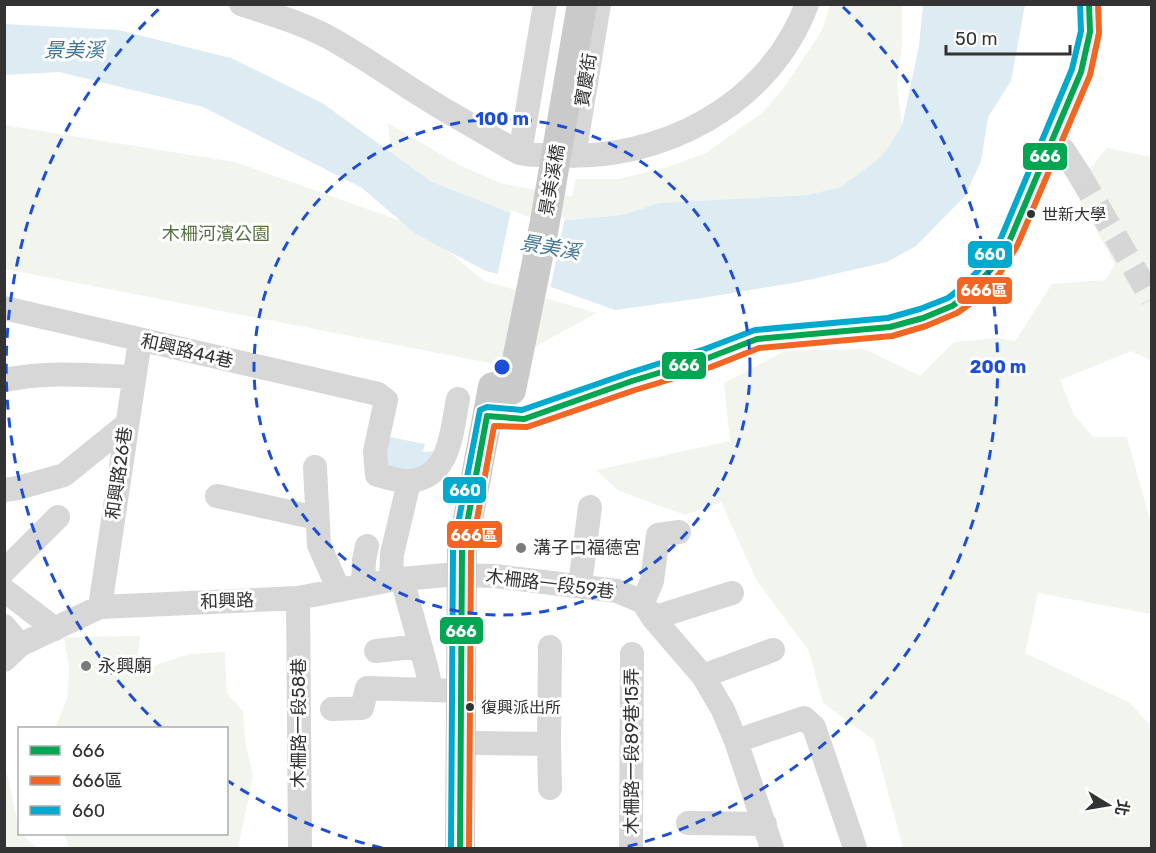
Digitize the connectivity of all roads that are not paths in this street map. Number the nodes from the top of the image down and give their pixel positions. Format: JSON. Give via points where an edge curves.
{"nodes":[{"id":1,"x":241,"y":4,"type":"edge"},
{"id":2,"x":545,"y":4,"type":"edge"},
{"id":3,"x":562,"y":4,"type":"edge"},
{"id":4,"x":582,"y":4,"type":"edge"},
{"id":5,"x":599,"y":4,"type":"edge"},
{"id":6,"x":807,"y":4,"type":"edge"},
{"id":7,"x":1089,"y":4,"type":"edge"},
{"id":8,"x":1052,"y":141,"type":"junction"},
{"id":9,"x":520,"y":153,"type":"junction"},
{"id":10,"x":574,"y":156,"type":"junction"},
{"id":11,"x":1078,"y":174,"type":"tunnel mouth"},
{"id":12,"x":4,"y":308,"type":"edge"},
{"id":13,"x":140,"y":340,"type":"junction"},
{"id":14,"x":133,"y":377,"type":"junction"},
{"id":15,"x":4,"y":380,"type":"edge"},
{"id":16,"x":502,"y":388,"type":"junction"},
{"id":17,"x":459,"y":399,"type":"dead end"},
{"id":18,"x":496,"y":418,"type":"junction"},
{"id":19,"x":127,"y":424,"type":"junction"},
{"id":20,"x":315,"y":467,"type":"dead end"},
{"id":21,"x":410,"y":482,"type":"junction"},
{"id":22,"x":4,"y":490,"type":"edge"},
{"id":23,"x":217,"y":496,"type":"dead end"},
{"id":24,"x":590,"y":507,"type":"dead end"},
{"id":25,"x":58,"y":517,"type":"dead end"},
{"id":26,"x":317,"y":518,"type":"junction"},
{"id":27,"x":680,"y":532,"type":"dead end"},
{"id":28,"x":367,"y":546,"type":"dead end"},
{"id":29,"x":4,"y":571,"type":"edge"},
{"id":30,"x":470,"y":575,"type":"junction"},
{"id":31,"x":397,"y":580,"type":"junction"},
{"id":32,"x":363,"y":585,"type":"junction"},
{"id":33,"x":580,"y":585,"type":"junction"},
{"id":34,"x":4,"y":590,"type":"edge"},
{"id":35,"x":339,"y":590,"type":"junction"},
{"id":36,"x":732,"y":593,"type":"dead end"},
{"id":37,"x":298,"y":598,"type":"junction"},
{"id":38,"x":100,"y":607,"type":"junction"},
{"id":39,"x":648,"y":610,"type":"junction"},
{"id":40,"x":4,"y":626,"type":"edge"},
{"id":41,"x":55,"y":629,"type":"junction"},
{"id":42,"x":420,"y":646,"type":"junction"},
{"id":43,"x":550,"y":647,"type":"dead end"},
{"id":44,"x":773,"y":650,"type":"dead end"},
{"id":45,"x":376,"y":651,"type":"dead end"},
{"id":46,"x":12,"y":652,"type":"edge"},
{"id":47,"x":632,"y":654,"type":"dead end"},
{"id":48,"x":703,"y":676,"type":"junction"},
{"id":49,"x":430,"y":690,"type":"junction"},
{"id":50,"x":462,"y":691,"type":"junction"},
{"id":51,"x":332,"y":709,"type":"dead end"},
{"id":52,"x":736,"y":741,"type":"junction"},
{"id":53,"x":476,"y":742,"type":"junction"},
{"id":54,"x":549,"y":744,"type":"junction"},
{"id":55,"x":550,"y":788,"type":"dead end"},
{"id":56,"x":688,"y":823,"type":"dead end"},
{"id":57,"x":765,"y":824,"type":"junction"},
{"id":58,"x":624,"y":841,"type":"edge"},
{"id":59,"x":300,"y":849,"type":"edge"},
{"id":60,"x":460,"y":849,"type":"edge"},
{"id":61,"x":476,"y":849,"type":"edge"},
{"id":62,"x":772,"y":849,"type":"edge"},
{"id":63,"x":855,"y":849,"type":"edge"}],
"edges":[{"from":1,"to":9,"type":"street","via":[[330,38]]},
{"from":2,"to":9,"type":"street"},
{"from":3,"to":16,"type":"main road","name":"景美溪橋"},
{"from":4,"to":16,"type":"main road","name":"景美溪橋","bridge":true,"via":[[544,227]]},
{"from":5,"to":10,"type":"street","name":"寶慶街"},
{"from":6,"to":10,"type":"street","via":[[771,66],[720,112],[687,132],[641,149]]},
{"from":7,"to":8,"type":"street","via":[[1090,32],[1081,72]]},
{"from":8,"to":11,"type":"street","via":[[1064,151]]},
{"from":8,"to":18,"type":"street","via":[[1009,242],[970,293],[952,306],[890,327],[757,339],[524,419]]},
{"from":9,"to":10,"type":"street"},
{"from":12,"to":13,"type":"street","name":"和興路44巷"},
{"from":13,"to":14,"type":"street","name":"和興路26巷"},
{"from":13,"to":21,"type":"street","name":"和興路44巷","via":[[378,394],[386,400],[375,451],[377,475]]},
{"from":14,"to":15,"type":"street","via":[[31,374]]},
{"from":14,"to":19,"type":"street","name":"和興路26巷"},
{"from":16,"to":18,"type":"main road"},
{"from":17,"to":21,"type":"street","via":[[444,461],[435,472]]},
{"from":18,"to":30,"type":"main road","via":[[478,553]]},
{"from":19,"to":22,"type":"street","via":[[64,475]]},
{"from":19,"to":38,"type":"street","name":"和興路26巷","via":[[126,495]]},
{"from":20,"to":26,"type":"street"},
{"from":21,"to":31,"type":"street","via":[[392,554]]},
{"from":23,"to":26,"type":"street"},
{"from":24,"to":33,"type":"street"},
{"from":25,"to":29,"type":"street"},
{"from":26,"to":35,"type":"street","via":[[319,545]]},
{"from":27,"to":39,"type":"street","via":[[658,535]]},
{"from":28,"to":32,"type":"street"},
{"from":30,"to":31,"type":"street","name":"和興路"},
{"from":30,"to":33,"type":"street","name":"木柵路一段59巷"},
{"from":30,"to":50,"type":"main road"},
{"from":30,"to":53,"type":"main road"},
{"from":31,"to":32,"type":"street","name":"和興路"},
{"from":31,"to":42,"type":"street"},
{"from":32,"to":35,"type":"street","name":"和興路"},
{"from":33,"to":39,"type":"street","name":"木柵路一段59巷","via":[[616,591]]},
{"from":34,"to":41,"type":"street"},
{"from":35,"to":37,"type":"street","name":"和興路"},
{"from":36,"to":39,"type":"street"},
{"from":37,"to":38,"type":"street","name":"和興路"},
{"from":37,"to":59,"type":"street","name":"木柵路一段58巷"},
{"from":38,"to":41,"type":"street","name":"和興路"},
{"from":39,"to":48,"type":"street","name":"木柵路一段59巷"},
{"from":40,"to":46,"type":"street"},
{"from":41,"to":46,"type":"street","name":"和興路"},
{"from":42,"to":45,"type":"street"},
{"from":42,"to":49,"type":"street"},
{"from":43,"to":54,"type":"street"},
{"from":44,"to":48,"type":"street"},
{"from":47,"to":58,"type":"street","name":"木柵路一段89巷15弄"},
{"from":48,"to":52,"type":"street","name":"木柵路一段59巷"},
{"from":49,"to":50,"type":"street"},
{"from":49,"to":51,"type":"street","via":[[367,688],[362,708]]},
{"from":50,"to":60,"type":"main road"},
{"from":52,"to":57,"type":"street","name":"木柵路一段59巷"},
{"from":52,"to":63,"type":"street","via":[[804,718],[814,728]]},
{"from":53,"to":54,"type":"street"},
{"from":53,"to":61,"type":"main road"},
{"from":54,"to":55,"type":"street"},
{"from":56,"to":57,"type":"street"},
{"from":57,"to":62,"type":"street","name":"木柵路一段59巷"}]}
